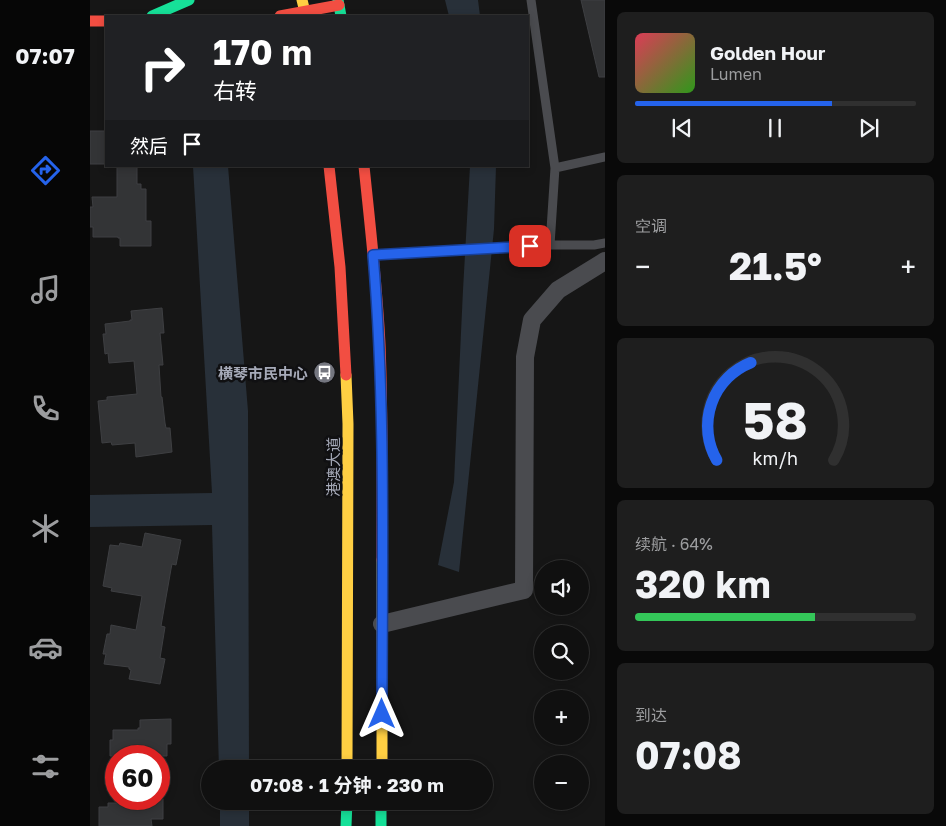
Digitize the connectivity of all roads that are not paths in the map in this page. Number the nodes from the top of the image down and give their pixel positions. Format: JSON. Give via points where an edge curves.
{"nodes":[{"id":1,"x":189,"y":0,"type":"edge"},
{"id":2,"x":531,"y":0,"type":"edge"},
{"id":3,"x":339,"y":7,"type":"edge"},
{"id":4,"x":304,"y":9,"type":"edge"},
{"id":5,"x":154,"y":15,"type":"edge"},
{"id":6,"x":283,"y":15,"type":"edge"},
{"id":7,"x":90,"y":21,"type":"edge"},
{"id":8,"x":105,"y":21,"type":"edge"},
{"id":9,"x":605,"y":157,"type":"edge"},
{"id":10,"x":329,"y":167,"type":"edge"},
{"id":11,"x":364,"y":167,"type":"edge"},
{"id":12,"x":555,"y":168,"type":"junction"},
{"id":13,"x":605,"y":243,"type":"edge"},
{"id":14,"x":550,"y":245,"type":"junction"},
{"id":15,"x":373,"y":255,"type":"junction"},
{"id":16,"x":605,"y":261,"type":"edge"},
{"id":17,"x":382,"y":624,"type":"junction"},
{"id":18,"x":347,"y":760,"type":"edge"},
{"id":19,"x":382,"y":760,"type":"edge"},
{"id":20,"x":346,"y":810,"type":"edge"},
{"id":21,"x":382,"y":810,"type":"edge"},
{"id":22,"x":346,"y":826,"type":"edge"},
{"id":23,"x":381,"y":826,"type":"edge"}],
"edges":[{"from":1,"to":5,"type":"main road"},
{"from":2,"to":12,"type":"lane"},
{"from":3,"to":4,"type":"main road"},
{"from":4,"to":6,"type":"main road"},
{"from":7,"to":8,"type":"main road"},
{"from":9,"to":12,"type":"lane"},
{"from":10,"to":18,"type":"main road","name":"港澳大道","via":[[340,267],[348,424]]},
{"from":11,"to":15,"type":"main road"},
{"from":12,"to":14,"type":"lane"},
{"from":13,"to":14,"type":"lane"},
{"from":14,"to":15,"type":"lane"},
{"from":15,"to":17,"type":"main road","via":[[382,423]]},
{"from":16,"to":17,"type":"street","via":[[558,290],[532,320],[524,357],[524,590]]},
{"from":17,"to":19,"type":"main road"},
{"from":20,"to":22,"type":"main road"},
{"from":21,"to":23,"type":"main road"}]}
